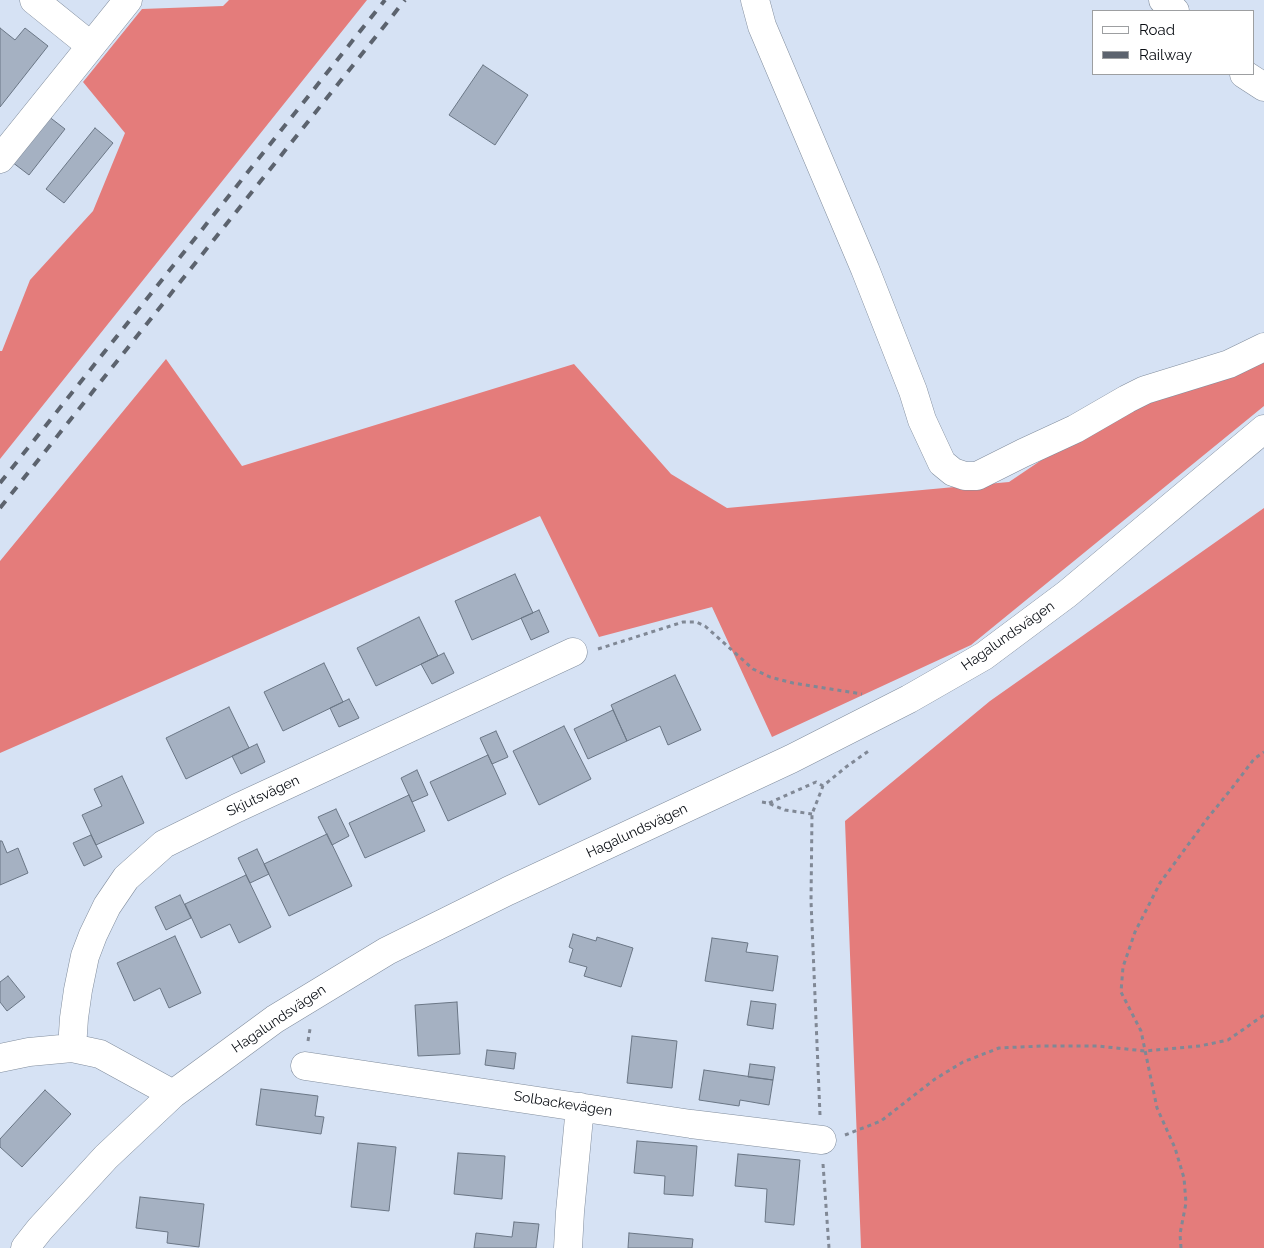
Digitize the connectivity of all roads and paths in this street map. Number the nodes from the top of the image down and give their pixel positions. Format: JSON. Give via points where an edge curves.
{"nodes":[{"id":1,"x":34,"y":0,"type":"edge"},
{"id":2,"x":128,"y":0,"type":"edge"},
{"id":3,"x":755,"y":0,"type":"edge"},
{"id":4,"x":1163,"y":0,"type":"edge"},
{"id":5,"x":1173,"y":10,"type":"edge"},
{"id":6,"x":91,"y":46,"type":"junction"},
{"id":7,"x":1246,"y":75,"type":"edge"},
{"id":8,"x":1264,"y":87,"type":"edge"},
{"id":9,"x":0,"y":160,"type":"edge"},
{"id":10,"x":1264,"y":347,"type":"edge"},
{"id":11,"x":1264,"y":429,"type":"edge"},
{"id":12,"x":573,"y":652,"type":"joint"},
{"id":13,"x":862,"y":694,"type":"dead end"},
{"id":14,"x":1264,"y":752,"type":"edge"},
{"id":15,"x":739,"y":784,"type":"junction"},
{"id":16,"x":768,"y":803,"type":"junction"},
{"id":17,"x":812,"y":814,"type":"junction"},
{"id":18,"x":297,"y":1005,"type":"junction"},
{"id":19,"x":1264,"y":1015,"type":"edge"},
{"id":20,"x":72,"y":1048,"type":"junction"},
{"id":21,"x":1145,"y":1051,"type":"junction"},
{"id":22,"x":0,"y":1058,"type":"edge"},
{"id":23,"x":305,"y":1066,"type":"joint"},
{"id":24,"x":173,"y":1094,"type":"junction"},
{"id":25,"x":580,"y":1107,"type":"junction"},
{"id":26,"x":822,"y":1140,"type":"junction"},
{"id":27,"x":26,"y":1248,"type":"edge"},
{"id":28,"x":568,"y":1248,"type":"edge"},
{"id":29,"x":829,"y":1248,"type":"edge"},
{"id":30,"x":1181,"y":1248,"type":"edge"}],
"edges":[{"from":1,"to":6,"type":"street"},
{"from":2,"to":6,"type":"street"},
{"from":3,"to":10,"type":"street","via":[[762,26],[865,269],[922,420],[942,463],[953,472],[978,476],[1075,429],[1145,390],[1229,364]]},
{"from":4,"to":5,"type":"street"},
{"from":6,"to":9,"type":"street"},
{"from":7,"to":8,"type":"street"},
{"from":11,"to":15,"type":"street","name":"Hagalundsvägen","via":[[1068,594],[984,656],[909,699]]},
{"from":12,"to":13,"type":"path","via":[[581,654],[683,622],[696,622],[705,626],[753,669],[770,677]]},
{"from":12,"to":20,"type":"street","name":"Skjutsvägen","via":[[164,844],[126,878],[93,935],[78,990]]},
{"from":14,"to":21,"type":"path","via":[[1254,759],[1160,883],[1135,932],[1123,967],[1121,992],[1142,1032]]},
{"from":15,"to":16,"type":"path","via":[[748,801]]},
{"from":15,"to":18,"type":"street","name":"Hagalundsvägen","via":[[388,951]]},
{"from":16,"to":17,"type":"path","via":[[785,810]]},
{"from":16,"to":17,"type":"path","via":[[816,782],[823,786]]},
{"from":17,"to":26,"type":"path","via":[[811,901]]},
{"from":18,"to":23,"type":"path","via":[[310,1029]]},
{"from":18,"to":24,"type":"street","name":"Hagalundsvägen"},
{"from":19,"to":21,"type":"path","via":[[1228,1040]]},
{"from":20,"to":22,"type":"street"},
{"from":20,"to":24,"type":"street","via":[[100,1054]]},
{"from":21,"to":26,"type":"path","via":[[1097,1046],[999,1048],[963,1062],[935,1079],[881,1121]]},
{"from":21,"to":30,"type":"path","via":[[1157,1108],[1184,1178],[1186,1203],[1180,1234]]},
{"from":23,"to":25,"type":"street","name":"Solbackevägen"},
{"from":24,"to":27,"type":"street","name":"Hagalundsvägen","via":[[106,1157]]},
{"from":25,"to":26,"type":"street","name":"Solbackevägen"},
{"from":25,"to":28,"type":"street"},
{"from":26,"to":29,"type":"path"}]}
